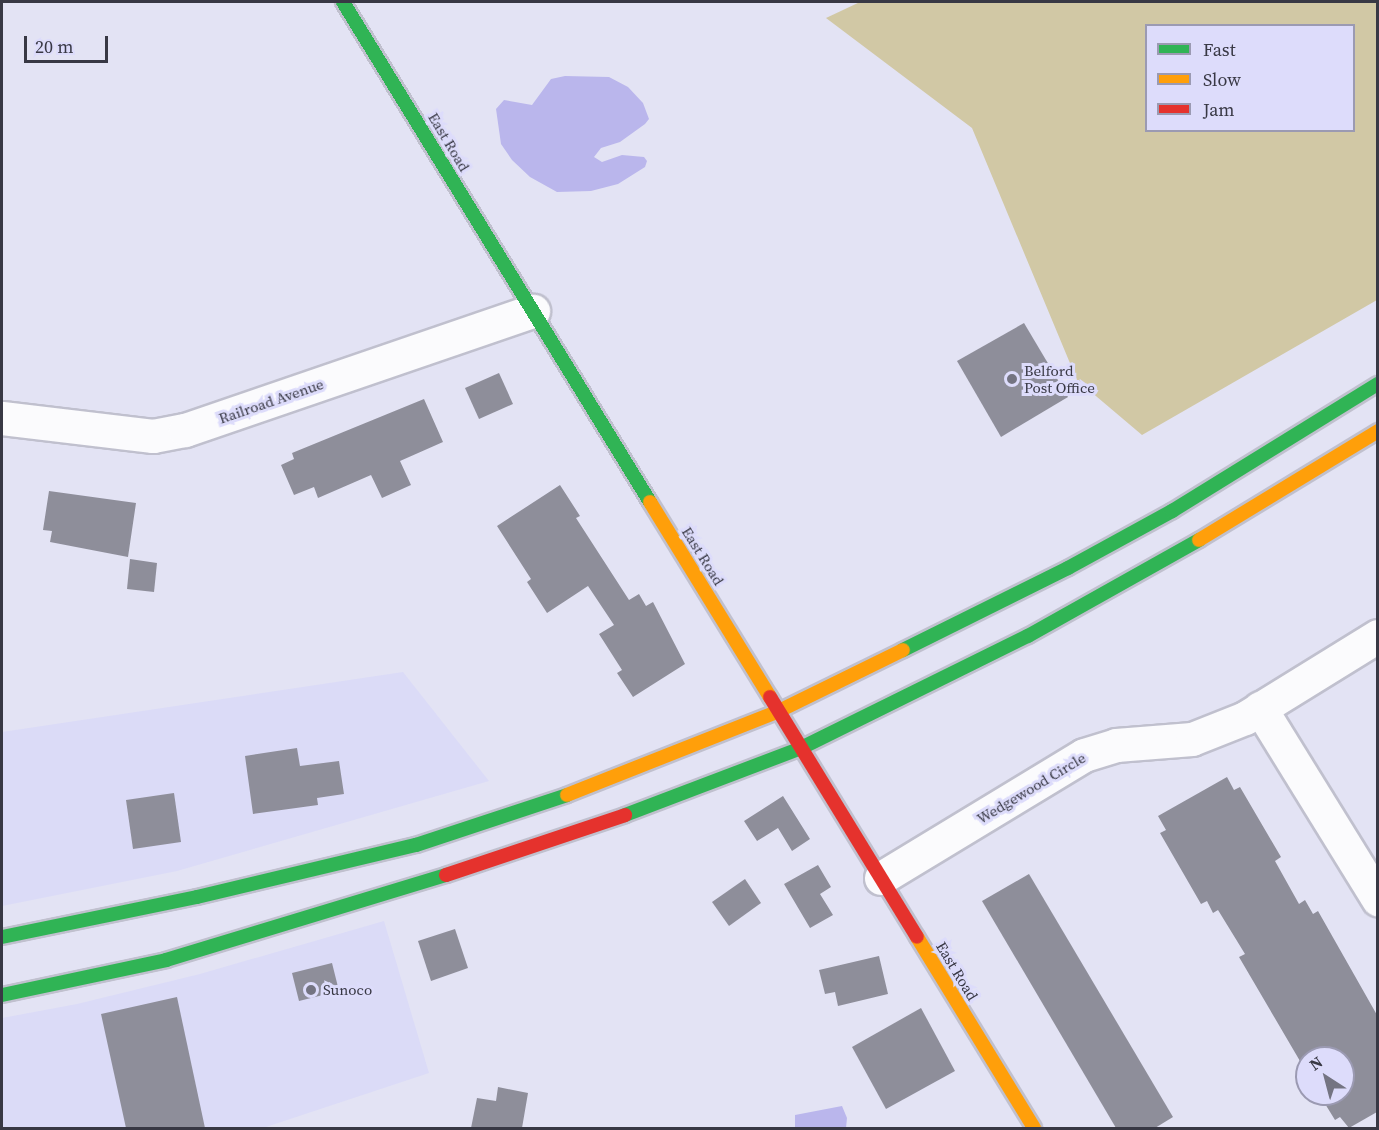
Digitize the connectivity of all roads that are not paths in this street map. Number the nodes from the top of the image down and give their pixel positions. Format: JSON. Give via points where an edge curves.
{"nodes":[{"id":1,"x":343,"y":2,"type":"edge"},
{"id":2,"x":532,"y":311,"type":"junction"},
{"id":3,"x":1377,"y":384,"type":"edge"},
{"id":4,"x":2,"y":418,"type":"edge"},
{"id":5,"x":1377,"y":431,"type":"edge"},
{"id":6,"x":1377,"y":636,"type":"edge"},
{"id":7,"x":1260,"y":708,"type":"junction"},
{"id":8,"x":780,"y":711,"type":"junction"},
{"id":9,"x":801,"y":748,"type":"junction"},
{"id":10,"x":880,"y":878,"type":"junction"},
{"id":11,"x":1377,"y":899,"type":"edge"},
{"id":12,"x":2,"y":937,"type":"edge"},
{"id":13,"x":2,"y":995,"type":"edge"},
{"id":14,"x":1034,"y":1128,"type":"edge"}],
"edges":[{"from":1,"to":2,"type":"main road","name":"East Road"},
{"from":2,"to":4,"type":"street","name":"Railroad Avenue","via":[[185,430],[153,436]]},
{"from":2,"to":8,"type":"main road","name":"East Road"},
{"from":3,"to":8,"type":"main road","via":[[1172,511],[1077,563]]},
{"from":5,"to":9,"type":"main road","via":[[1152,568],[1028,636]]},
{"from":6,"to":7,"type":"street","name":"Wedgewood Circle"},
{"from":7,"to":10,"type":"street","name":"Wedgewood Circle","via":[[1192,740],[1116,745],[1084,755]]},
{"from":7,"to":11,"type":"street"},
{"from":8,"to":9,"type":"main road","name":"East Road"},
{"from":8,"to":12,"type":"main road","via":[[558,798],[416,845],[197,897]]},
{"from":9,"to":10,"type":"main road","name":"East Road"},
{"from":9,"to":13,"type":"main road","via":[[624,816],[388,894],[166,960]]},
{"from":10,"to":14,"type":"main road","name":"East Road"}]}
